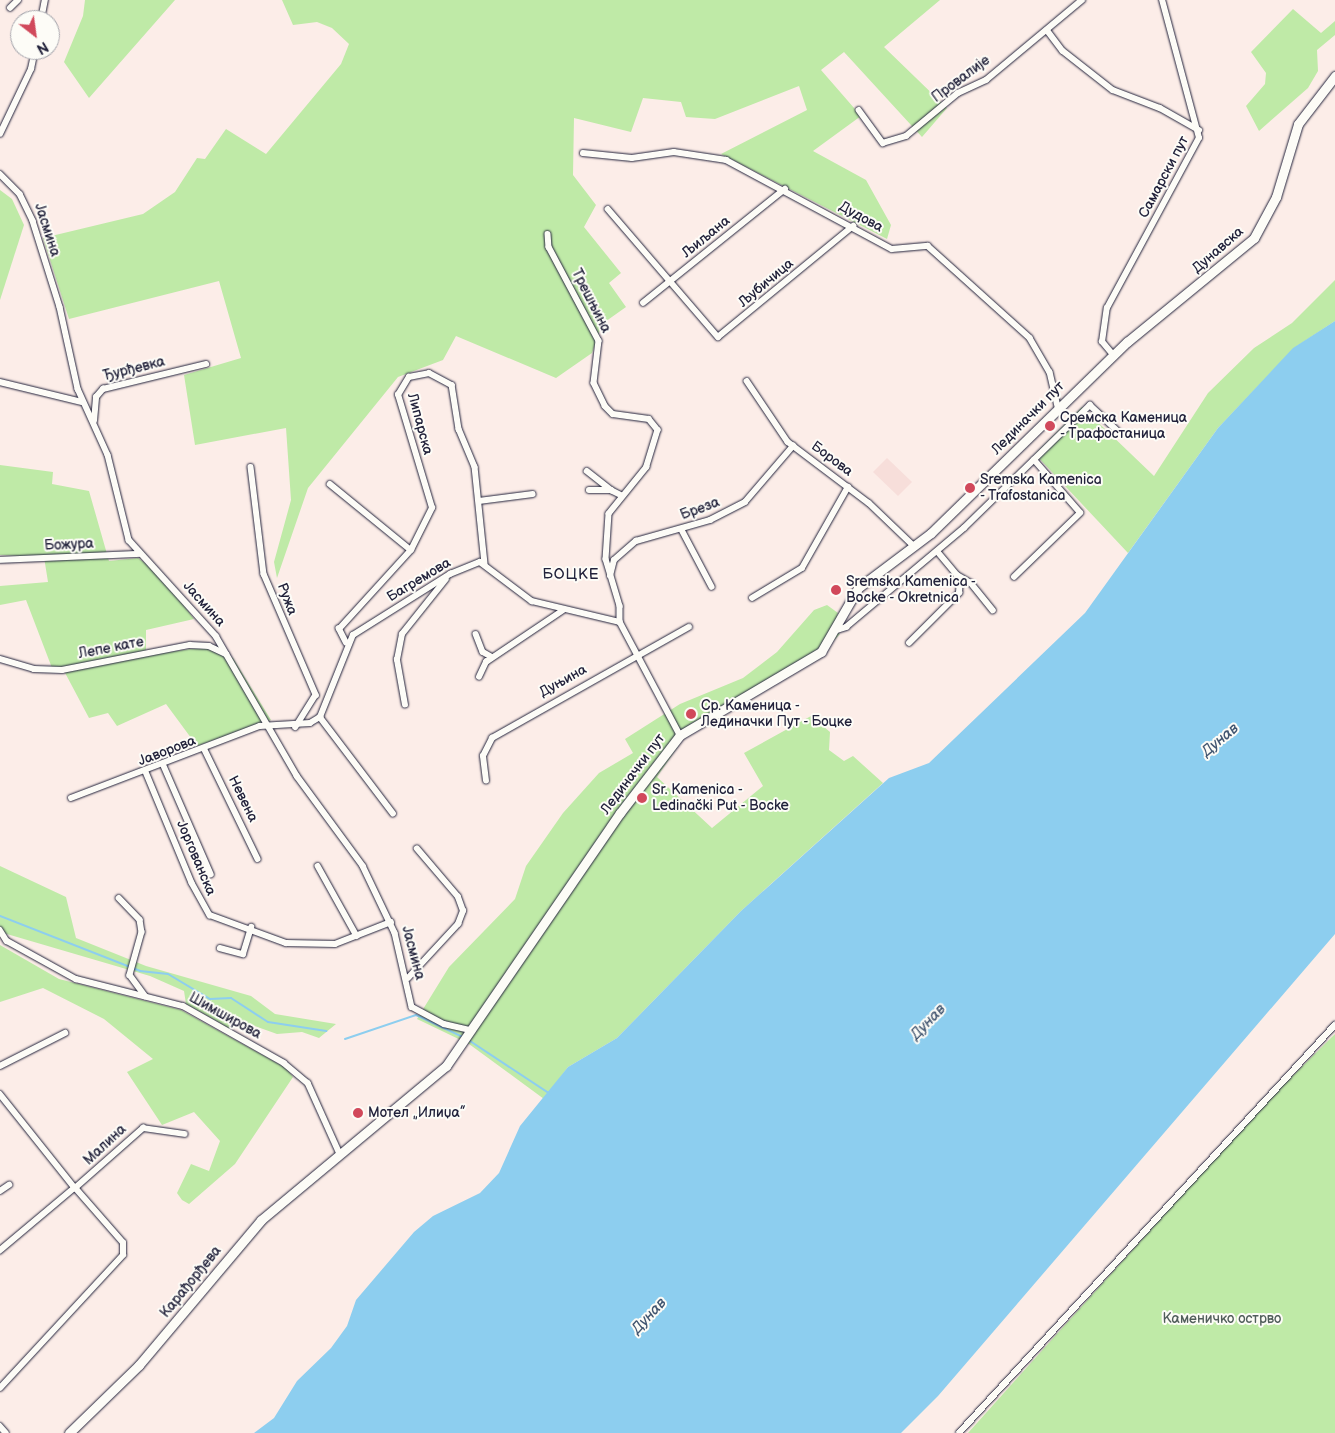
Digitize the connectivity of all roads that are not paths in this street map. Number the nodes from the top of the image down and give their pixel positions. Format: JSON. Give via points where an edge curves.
{"nodes":[{"id":1,"x":18,"y":0,"type":"edge"},
{"id":2,"x":1082,"y":0,"type":"edge"},
{"id":3,"x":1162,"y":0,"type":"edge"},
{"id":4,"x":10,"y":8,"type":"dead end"},
{"id":5,"x":1047,"y":30,"type":"junction"},
{"id":6,"x":33,"y":60,"type":"edge"},
{"id":7,"x":1335,"y":76,"type":"edge"},
{"id":8,"x":859,"y":110,"type":"dead end"},
{"id":9,"x":1199,"y":130,"type":"junction"},
{"id":10,"x":0,"y":134,"type":"edge"},
{"id":11,"x":583,"y":153,"type":"dead end"},
{"id":12,"x":0,"y":174,"type":"edge"},
{"id":13,"x":785,"y":189,"type":"junction"},
{"id":14,"x":608,"y":208,"type":"dead end"},
{"id":15,"x":853,"y":226,"type":"junction"},
{"id":16,"x":548,"y":234,"type":"dead end"},
{"id":17,"x":670,"y":282,"type":"junction"},
{"id":18,"x":643,"y":303,"type":"dead end"},
{"id":19,"x":1127,"y":342,"type":"joint"},
{"id":20,"x":1113,"y":355,"type":"junction"},
{"id":21,"x":206,"y":364,"type":"dead end"},
{"id":22,"x":747,"y":381,"type":"dead end"},
{"id":23,"x":0,"y":382,"type":"edge"},
{"id":24,"x":82,"y":402,"type":"junction"},
{"id":25,"x":1058,"y":407,"type":"junction"},
{"id":26,"x":94,"y":421,"type":"junction"},
{"id":27,"x":1117,"y":430,"type":"dead end"},
{"id":28,"x":793,"y":446,"type":"junction"},
{"id":29,"x":1034,"y":460,"type":"junction"},
{"id":30,"x":251,"y":467,"type":"dead end"},
{"id":31,"x":587,"y":471,"type":"dead end"},
{"id":32,"x":330,"y":484,"type":"dead end"},
{"id":33,"x":848,"y":487,"type":"junction"},
{"id":34,"x":589,"y":490,"type":"dead end"},
{"id":35,"x":611,"y":490,"type":"junction"},
{"id":36,"x":533,"y":494,"type":"dead end"},
{"id":37,"x":621,"y":495,"type":"junction"},
{"id":38,"x":479,"y":501,"type":"junction"},
{"id":39,"x":682,"y":530,"type":"junction"},
{"id":40,"x":914,"y":546,"type":"junction"},
{"id":41,"x":412,"y":550,"type":"junction"},
{"id":42,"x":937,"y":552,"type":"junction"},
{"id":43,"x":139,"y":554,"type":"junction"},
{"id":44,"x":0,"y":560,"type":"edge"},
{"id":45,"x":485,"y":563,"type":"junction"},
{"id":46,"x":450,"y":574,"type":"junction"},
{"id":47,"x":957,"y":574,"type":"junction"},
{"id":48,"x":1014,"y":577,"type":"dead end"},
{"id":49,"x":610,"y":578,"type":"junction"},
{"id":50,"x":712,"y":587,"type":"dead end"},
{"id":51,"x":752,"y":598,"type":"dead end"},
{"id":52,"x":562,"y":610,"type":"junction"},
{"id":53,"x":993,"y":610,"type":"dead end"},
{"id":54,"x":620,"y":622,"type":"junction"},
{"id":55,"x":689,"y":627,"type":"dead end"},
{"id":56,"x":834,"y":632,"type":"junction"},
{"id":57,"x":476,"y":634,"type":"dead end"},
{"id":58,"x":346,"y":643,"type":"junction"},
{"id":59,"x":909,"y":643,"type":"dead end"},
{"id":60,"x":226,"y":654,"type":"junction"},
{"id":61,"x":636,"y":655,"type":"junction"},
{"id":62,"x":492,"y":657,"type":"junction"},
{"id":63,"x":0,"y":660,"type":"edge"},
{"id":64,"x":479,"y":677,"type":"dead end"},
{"id":65,"x":405,"y":705,"type":"dead end"},
{"id":66,"x":320,"y":717,"type":"junction"},
{"id":67,"x":271,"y":724,"type":"junction"},
{"id":68,"x":296,"y":727,"type":"junction"},
{"id":69,"x":680,"y":735,"type":"junction"},
{"id":70,"x":205,"y":750,"type":"junction"},
{"id":71,"x":164,"y":766,"type":"junction"},
{"id":72,"x":146,"y":772,"type":"junction"},
{"id":73,"x":486,"y":781,"type":"dead end"},
{"id":74,"x":71,"y":798,"type":"dead end"},
{"id":75,"x":393,"y":813,"type":"dead end"},
{"id":76,"x":417,"y":849,"type":"dead end"},
{"id":77,"x":258,"y":859,"type":"dead end"},
{"id":78,"x":318,"y":866,"type":"dead end"},
{"id":79,"x":211,"y":874,"type":"dead end"},
{"id":80,"x":119,"y":898,"type":"dead end"},
{"id":81,"x":391,"y":922,"type":"junction"},
{"id":82,"x":251,"y":927,"type":"junction"},
{"id":83,"x":0,"y":930,"type":"edge"},
{"id":84,"x":357,"y":936,"type":"junction"},
{"id":85,"x":220,"y":948,"type":"dead end"},
{"id":86,"x":408,"y":978,"type":"junction"},
{"id":87,"x":145,"y":996,"type":"junction"},
{"id":88,"x":1335,"y":1024,"type":"edge"},
{"id":89,"x":470,"y":1032,"type":"junction"},
{"id":90,"x":64,"y":1033,"type":"dead end"},
{"id":91,"x":0,"y":1066,"type":"edge"},
{"id":92,"x":0,"y":1094,"type":"edge"},
{"id":93,"x":184,"y":1134,"type":"dead end"},
{"id":94,"x":340,"y":1154,"type":"junction"},
{"id":95,"x":9,"y":1185,"type":"dead end"},
{"id":96,"x":75,"y":1188,"type":"junction"},
{"id":97,"x":0,"y":1191,"type":"edge"},
{"id":98,"x":0,"y":1251,"type":"edge"},
{"id":99,"x":0,"y":1388,"type":"edge"},
{"id":100,"x":0,"y":1426,"type":"edge"},
{"id":101,"x":6,"y":1433,"type":"edge"},
{"id":102,"x":69,"y":1433,"type":"edge"},
{"id":103,"x":958,"y":1433,"type":"edge"}],
"edges":[{"from":1,"to":4,"type":"street"},
{"from":2,"to":5,"type":"street","name":"Провалије"},
{"from":3,"to":9,"type":"street","name":"Самарски пут"},
{"from":5,"to":8,"type":"street","name":"Провалије","via":[[906,136],[883,143]]},
{"from":5,"to":9,"type":"street","via":[[1062,51],[1113,90],[1160,108]]},
{"from":6,"to":10,"type":"street"},
{"from":7,"to":19,"type":"main road","name":"Дунавска","via":[[1298,124],[1276,197],[1254,238]]},
{"from":9,"to":20,"type":"street","name":"Самарски пут","via":[[1194,152],[1107,308],[1102,342]]},
{"from":11,"to":13,"type":"street","name":"Дудова","via":[[617,158],[674,152],[706,156],[736,164]]},
{"from":12,"to":24,"type":"street","name":"Јасмина","via":[[20,194],[33,221],[60,307]]},
{"from":13,"to":15,"type":"street","name":"Дудова"},
{"from":13,"to":17,"type":"street","name":"Љиљана"},
{"from":14,"to":17,"type":"street"},
{"from":15,"to":17,"type":"street","name":"Љубичица","via":[[722,337],[713,334]]},
{"from":15,"to":25,"type":"street","name":"Дудова","via":[[892,249],[928,246],[1008,317],[1040,354]]},
{"from":16,"to":37,"type":"street","name":"Трешњина","via":[[549,247],[599,341],[594,383],[605,406],[613,414],[649,419],[658,430],[647,467]]},
{"from":17,"to":18,"type":"street","name":"Љиљана"},
{"from":19,"to":20,"type":"main road","name":"Лединачки пут"},
{"from":20,"to":25,"type":"main road","name":"Лединачки пут"},
{"from":21,"to":26,"type":"street","name":"Ђурђевка","via":[[103,389],[96,397]]},
{"from":22,"to":28,"type":"street","name":"Борова"},
{"from":23,"to":24,"type":"street"},
{"from":24,"to":26,"type":"street","name":"Јасмина"},
{"from":25,"to":40,"type":"main road","name":"Лединачки пут"},
{"from":26,"to":43,"type":"street","name":"Јасмина","via":[[111,464],[125,532]]},
{"from":27,"to":29,"type":"street","via":[[1090,405]]},
{"from":28,"to":33,"type":"street","name":"Борова"},
{"from":28,"to":39,"type":"street","name":"Бреза","via":[[745,502]]},
{"from":29,"to":42,"type":"street"},
{"from":29,"to":48,"type":"street","via":[[1080,513]]},
{"from":30,"to":68,"type":"street","name":"Ружа","via":[[264,574],[316,695]]},
{"from":31,"to":35,"type":"street"},
{"from":32,"to":41,"type":"street"},
{"from":33,"to":40,"type":"street","name":"Борова"},
{"from":33,"to":51,"type":"street","via":[[808,561]]},
{"from":34,"to":35,"type":"street"},
{"from":35,"to":37,"type":"street"},
{"from":36,"to":38,"type":"street"},
{"from":37,"to":49,"type":"street","name":"Трешњина","via":[[608,521]]},
{"from":38,"to":41,"type":"street","name":"Липарска","via":[[475,467],[459,429],[452,384],[429,373],[403,380],[398,395],[432,508]]},
{"from":38,"to":45,"type":"street","name":"Липарска"},
{"from":39,"to":49,"type":"street","name":"Бреза","via":[[636,541],[614,560]]},
{"from":39,"to":50,"type":"street"},
{"from":40,"to":56,"type":"main road","name":"Лединачки пут","via":[[858,588]]},
{"from":41,"to":58,"type":"street","name":"Липарска","via":[[339,629]]},
{"from":42,"to":47,"type":"street"},
{"from":42,"to":56,"type":"street","via":[[846,627]]},
{"from":43,"to":44,"type":"street","name":"Божура"},
{"from":43,"to":60,"type":"street","name":"Јасмина","via":[[209,626]]},
{"from":45,"to":46,"type":"street","name":"Багремова"},
{"from":45,"to":52,"type":"street","via":[[521,595]]},
{"from":46,"to":58,"type":"street","name":"Багремова","via":[[379,617]]},
{"from":46,"to":65,"type":"street","via":[[402,634],[397,660]]},
{"from":47,"to":53,"type":"street","via":[[971,583]]},
{"from":47,"to":59,"type":"street","via":[[961,585],[957,598]]},
{"from":49,"to":54,"type":"street","name":"Трешњина","via":[[621,611]]},
{"from":52,"to":54,"type":"street"},
{"from":52,"to":62,"type":"street"},
{"from":54,"to":61,"type":"street"},
{"from":55,"to":61,"type":"street","name":"Дуњина"},
{"from":56,"to":69,"type":"main road","name":"Лединачки пут","via":[[816,656]]},
{"from":57,"to":62,"type":"street","via":[[483,652]]},
{"from":58,"to":66,"type":"street"},
{"from":60,"to":63,"type":"street","name":"Лепе кате","via":[[209,646],[190,645],[62,670],[34,669]]},
{"from":60,"to":67,"type":"street","name":"Јасмина"},
{"from":61,"to":69,"type":"street"},
{"from":61,"to":73,"type":"street","name":"Дуњина","via":[[492,738],[483,756]]},
{"from":62,"to":64,"type":"street"},
{"from":66,"to":68,"type":"street"},
{"from":66,"to":75,"type":"street"},
{"from":67,"to":68,"type":"street"},
{"from":67,"to":70,"type":"street","name":"Јаворова"},
{"from":67,"to":81,"type":"street","name":"Јасмина","via":[[297,776],[363,866]]},
{"from":69,"to":89,"type":"main road","name":"Лединачки пут","via":[[616,819]]},
{"from":70,"to":71,"type":"street","name":"Јаворова"},
{"from":70,"to":77,"type":"street","name":"Невена"},
{"from":71,"to":72,"type":"street","name":"Јаворова"},
{"from":71,"to":79,"type":"street"},
{"from":72,"to":74,"type":"street","name":"Јаворова"},
{"from":72,"to":82,"type":"street","name":"Јоргованска","via":[[207,912]]},
{"from":76,"to":86,"type":"street","via":[[458,897],[463,911],[458,924]]},
{"from":78,"to":84,"type":"street"},
{"from":80,"to":87,"type":"street","via":[[140,920],[142,932],[131,972]]},
{"from":81,"to":84,"type":"street","name":"Јоргованска"},
{"from":81,"to":86,"type":"street","name":"Јасмина"},
{"from":82,"to":84,"type":"street","name":"Јоргованска","via":[[286,943],[335,944]]},
{"from":82,"to":85,"type":"street","via":[[243,954]]},
{"from":83,"to":87,"type":"street","name":"Шимширова","via":[[7,942],[76,979]]},
{"from":86,"to":89,"type":"street","name":"Јасмина","via":[[409,1001],[415,1009],[444,1024]]},
{"from":87,"to":94,"type":"street","name":"Шимширова","via":[[183,1006],[284,1063],[308,1083]]},
{"from":88,"to":103,"type":"street"},
{"from":89,"to":94,"type":"main road","name":"Лединачки пут","via":[[429,1083]]},
{"from":90,"to":91,"type":"street"},
{"from":92,"to":96,"type":"street"},
{"from":93,"to":96,"type":"street","name":"Малина","via":[[144,1128]]},
{"from":94,"to":102,"type":"main road","name":"Карађорђева","via":[[261,1220],[139,1365]]},
{"from":95,"to":97,"type":"street"},
{"from":96,"to":98,"type":"street","name":"Малина"},
{"from":96,"to":99,"type":"street","via":[[122,1243],[123,1255]]},
{"from":100,"to":101,"type":"street"}]}
